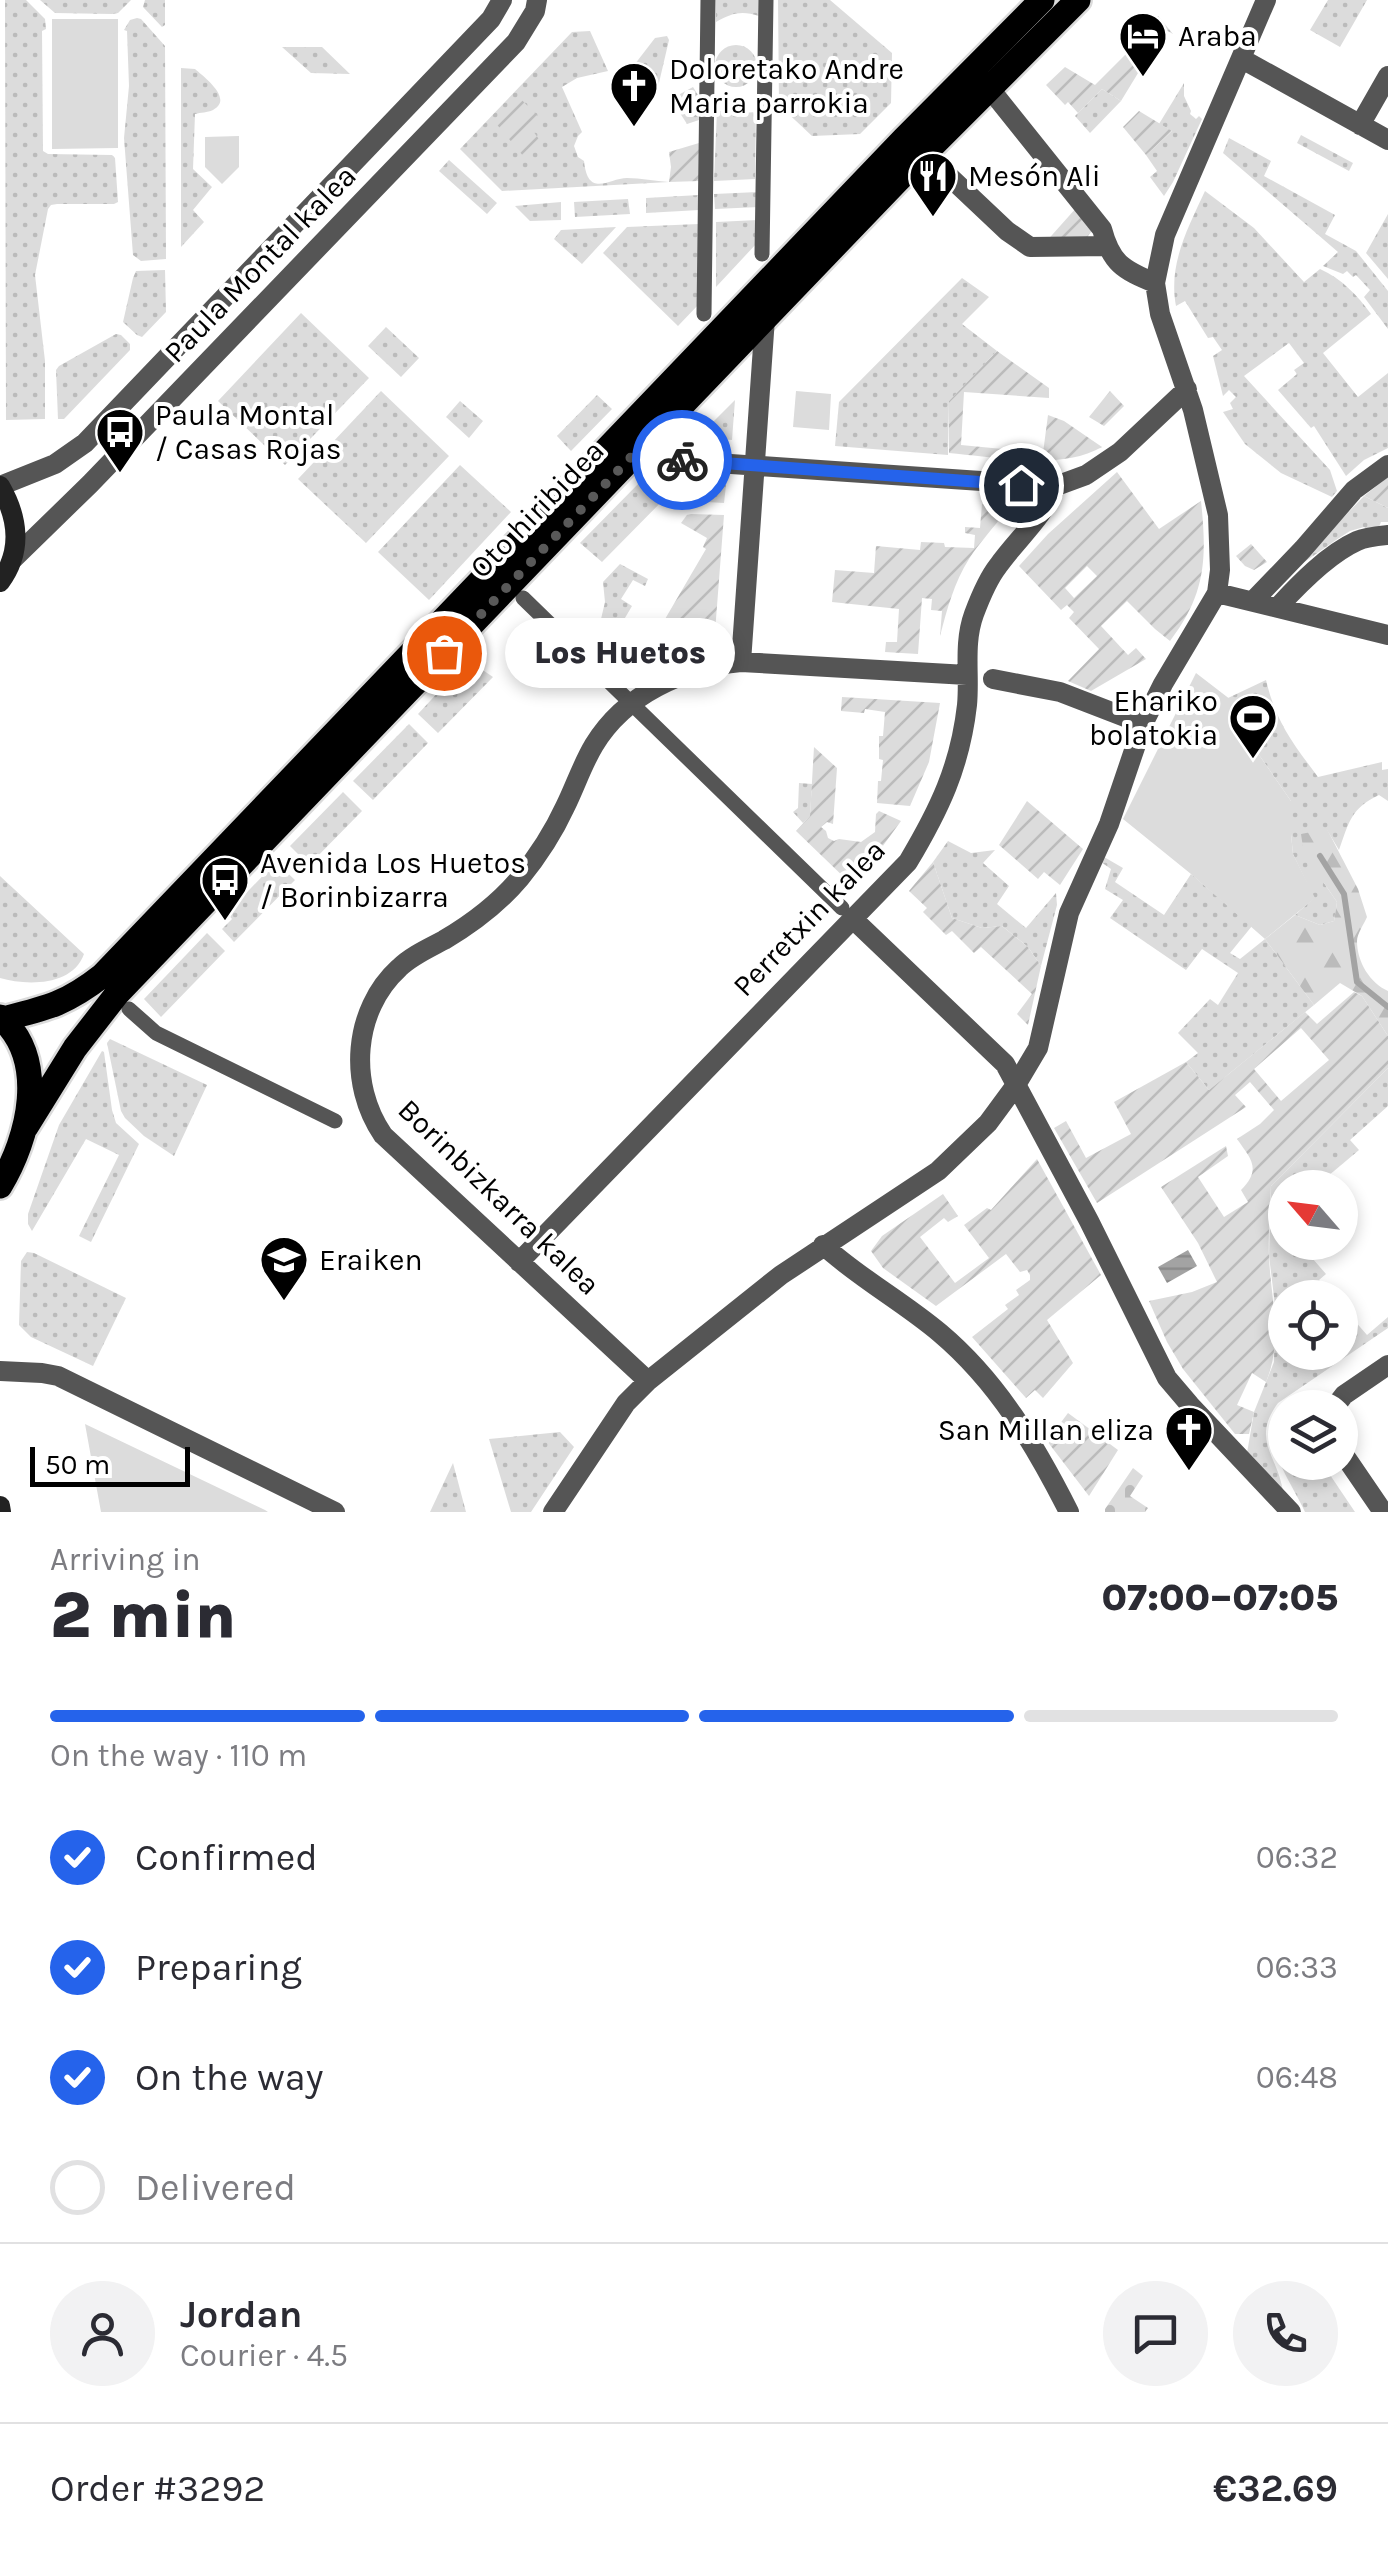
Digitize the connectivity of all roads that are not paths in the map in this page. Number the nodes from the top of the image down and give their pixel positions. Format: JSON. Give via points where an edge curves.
{"nodes":[{"id":1,"x":502,"y":0,"type":"edge"},
{"id":2,"x":538,"y":0,"type":"edge"},
{"id":3,"x":708,"y":0,"type":"edge"},
{"id":4,"x":766,"y":0,"type":"edge"},
{"id":5,"x":1042,"y":0,"type":"edge"},
{"id":6,"x":1078,"y":0,"type":"edge"},
{"id":7,"x":1266,"y":0,"type":"edge"},
{"id":8,"x":1242,"y":59,"type":"junction"},
{"id":9,"x":1388,"y":76,"type":"edge"},
{"id":10,"x":982,"y":78,"type":"junction"},
{"id":11,"x":1360,"y":125,"type":"junction"},
{"id":12,"x":1388,"y":140,"type":"edge"},
{"id":13,"x":923,"y":155,"type":"junction"},
{"id":14,"x":1107,"y":246,"type":"junction"},
{"id":15,"x":762,"y":254,"type":"dead end"},
{"id":16,"x":1155,"y":283,"type":"junction"},
{"id":17,"x":704,"y":314,"type":"dead end"},
{"id":18,"x":765,"y":318,"type":"junction"},
{"id":19,"x":1187,"y":390,"type":"junction"},
{"id":20,"x":635,"y":453,"type":"junction"},
{"id":21,"x":1388,"y":465,"type":"edge"},
{"id":22,"x":756,"y":466,"type":"junction"},
{"id":23,"x":0,"y":486,"type":"edge"},
{"id":24,"x":1056,"y":486,"type":"junction"},
{"id":25,"x":1388,"y":536,"type":"edge"},
{"id":26,"x":12,"y":560,"type":"junction"},
{"id":27,"x":0,"y":582,"type":"edge"},
{"id":28,"x":1216,"y":593,"type":"junction"},
{"id":29,"x":523,"y":598,"type":"dead end"},
{"id":30,"x":1253,"y":601,"type":"junction"},
{"id":31,"x":1278,"y":607,"type":"junction"},
{"id":32,"x":1388,"y":635,"type":"edge"},
{"id":33,"x":741,"y":662,"type":"junction"},
{"id":34,"x":967,"y":675,"type":"junction"},
{"id":35,"x":993,"y":679,"type":"dead end"},
{"id":36,"x":630,"y":705,"type":"junction"},
{"id":37,"x":1143,"y":724,"type":"junction"},
{"id":38,"x":848,"y":914,"type":"junction"},
{"id":39,"x":129,"y":1010,"type":"dead end"},
{"id":40,"x":1,"y":1018,"type":"edge"},
{"id":41,"x":1016,"y":1086,"type":"junction"},
{"id":42,"x":334,"y":1121,"type":"dead end"},
{"id":43,"x":26,"y":1127,"type":"junction"},
{"id":44,"x":0,"y":1186,"type":"edge"},
{"id":45,"x":824,"y":1245,"type":"junction"},
{"id":46,"x":519,"y":1262,"type":"junction"},
{"id":47,"x":1388,"y":1365,"type":"edge"},
{"id":48,"x":0,"y":1372,"type":"edge"},
{"id":49,"x":648,"y":1381,"type":"junction"},
{"id":50,"x":1353,"y":1390,"type":"edge"},
{"id":51,"x":1358,"y":1475,"type":"edge"},
{"id":52,"x":335,"y":1512,"type":"edge"},
{"id":53,"x":553,"y":1512,"type":"edge"},
{"id":54,"x":1069,"y":1512,"type":"edge"},
{"id":55,"x":1291,"y":1512,"type":"edge"},
{"id":56,"x":1383,"y":1512,"type":"edge"}],
"edges":[{"from":1,"to":23,"type":"street","name":"Paula Montal kalea","via":[[491,19],[85,443],[55,464]]},
{"from":2,"to":26,"type":"street","name":"Paula Montal kalea","via":[[516,42]]},
{"from":3,"to":17,"type":"street"},
{"from":4,"to":15,"type":"street"},
{"from":5,"to":10,"type":"main road","name":"Oto hiribidea"},
{"from":6,"to":10,"type":"main road","name":"Oto hiribidea"},
{"from":7,"to":8,"type":"street"},
{"from":8,"to":11,"type":"street"},
{"from":8,"to":16,"type":"street","via":[[1165,235]]},
{"from":9,"to":11,"type":"street"},
{"from":10,"to":13,"type":"main road","name":"Oto hiribidea"},
{"from":10,"to":14,"type":"street","via":[[1102,228]]},
{"from":10,"to":40,"type":"main road","name":"Oto hiribidea","via":[[527,530],[102,975],[52,1007]]},
{"from":11,"to":12,"type":"street"},
{"from":13,"to":14,"type":"street","via":[[1030,247]]},
{"from":13,"to":18,"type":"main road","name":"Oto hiribidea"},
{"from":14,"to":16,"type":"street","via":[[1129,272]]},
{"from":16,"to":19,"type":"street"},
{"from":18,"to":20,"type":"main road","name":"Oto hiribidea"},
{"from":18,"to":22,"type":"street"},
{"from":19,"to":24,"type":"street","via":[[1120,452]]},
{"from":19,"to":28,"type":"street","via":[[1218,514]]},
{"from":20,"to":22,"type":"street"},
{"from":20,"to":43,"type":"main road","name":"Oto hiribidea","via":[[117,994]]},
{"from":21,"to":30,"type":"street","via":[[1354,490]]},
{"from":22,"to":24,"type":"street"},
{"from":22,"to":33,"type":"street"},
{"from":23,"to":26,"type":"main road","via":[[16,521]]},
{"from":24,"to":34,"type":"street","name":"Perretxin kalea","via":[[982,594],[972,619]]},
{"from":25,"to":31,"type":"street","via":[[1358,540]]},
{"from":26,"to":27,"type":"main road"},
{"from":28,"to":30,"type":"street"},
{"from":28,"to":37,"type":"street"},
{"from":29,"to":36,"type":"street"},
{"from":30,"to":31,"type":"street"},
{"from":31,"to":32,"type":"street"},
{"from":33,"to":34,"type":"street","name":"Borinbizkarra kalea"},
{"from":33,"to":36,"type":"street","name":"Borinbizkarra kalea","via":[[678,676]]},
{"from":34,"to":38,"type":"street","name":"Perretxin kalea","via":[[960,752],[946,792],[908,862]]},
{"from":35,"to":37,"type":"street","via":[[1060,692]]},
{"from":36,"to":38,"type":"street"},
{"from":36,"to":46,"type":"street","name":"Borinbizkarra kalea","via":[[594,746],[550,837],[518,880],[482,915],[400,966],[379,991],[362,1035],[361,1082],[374,1122]]},
{"from":37,"to":41,"type":"street","via":[[1068,913],[1038,1048]]},
{"from":38,"to":41,"type":"street","via":[[1005,1064]]},
{"from":38,"to":46,"type":"street","name":"Perretxin kalea"},
{"from":39,"to":42,"type":"street","via":[[156,1032]]},
{"from":40,"to":43,"type":"main road","via":[[14,1031],[27,1066]]},
{"from":41,"to":45,"type":"street","via":[[938,1172]]},
{"from":41,"to":55,"type":"street","via":[[1167,1378]]},
{"from":43,"to":44,"type":"main road"},
{"from":45,"to":49,"type":"street"},
{"from":45,"to":54,"type":"street","via":[[942,1334],[981,1373],[1025,1430]]},
{"from":46,"to":49,"type":"street","name":"Borinbizkarra kalea"},
{"from":47,"to":50,"type":"street"},
{"from":48,"to":52,"type":"street","via":[[58,1376]]},
{"from":49,"to":53,"type":"street"},
{"from":51,"to":56,"type":"street"}]}
